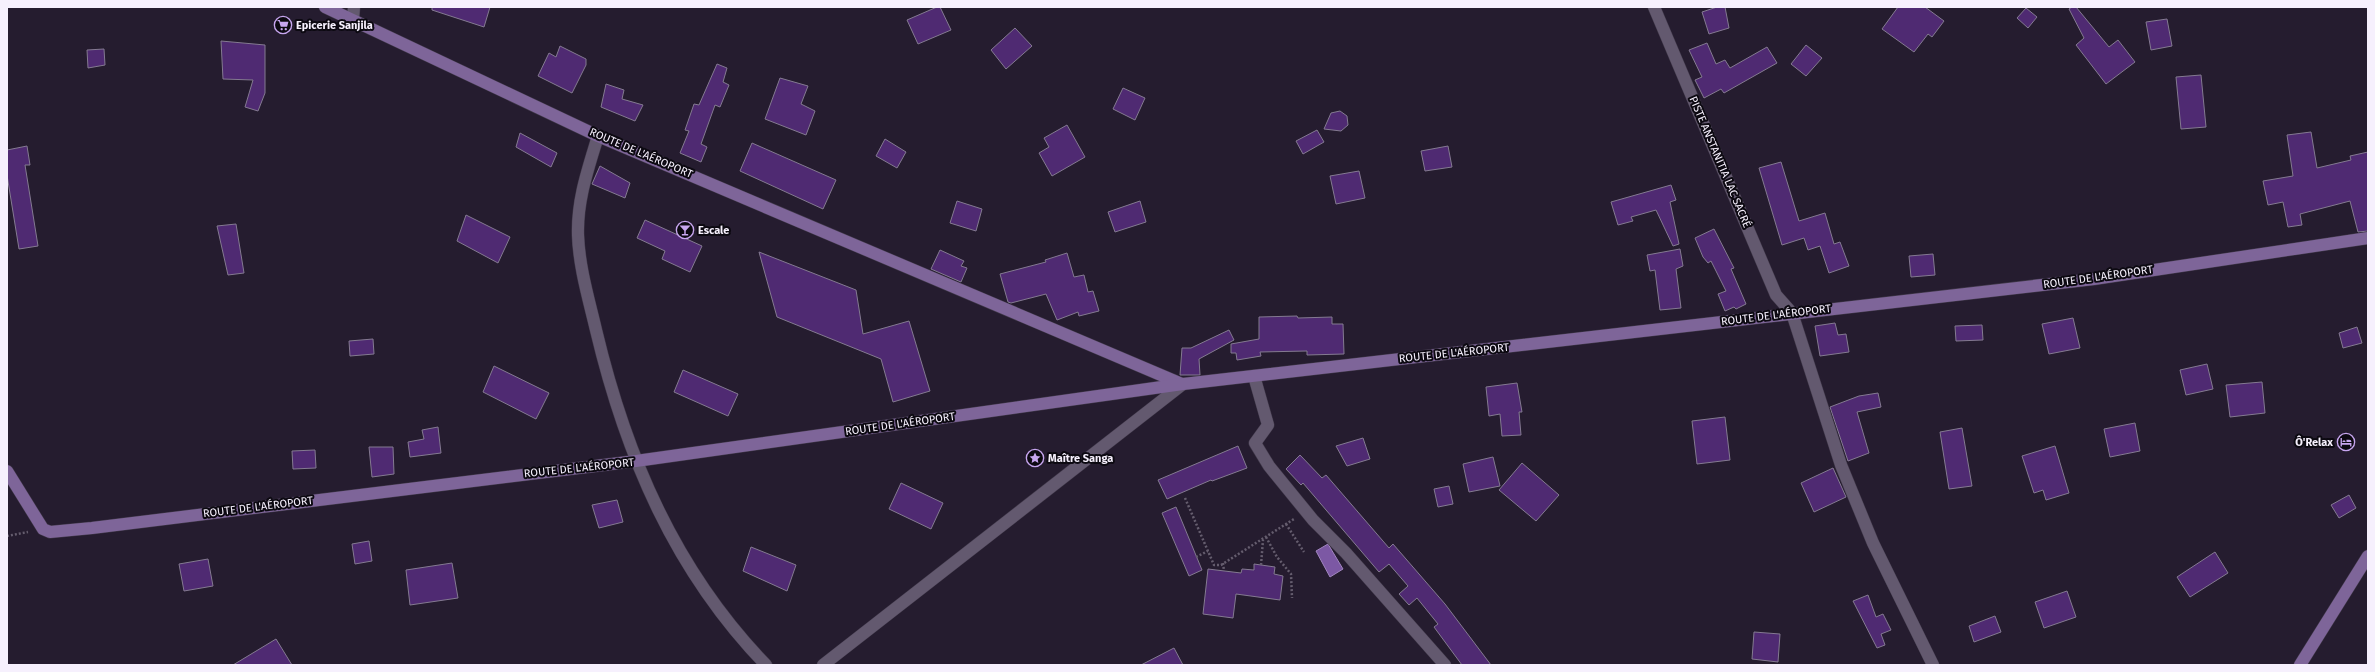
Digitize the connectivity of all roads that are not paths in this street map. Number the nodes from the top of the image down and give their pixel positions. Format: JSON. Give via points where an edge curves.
{"nodes":[{"id":1,"x":325,"y":7,"type":"edge"},
{"id":2,"x":354,"y":7,"type":"edge"},
{"id":3,"x":1654,"y":7,"type":"edge"},
{"id":4,"x":353,"y":19,"type":"junction"},
{"id":5,"x":598,"y":136,"type":"junction"},
{"id":6,"x":2368,"y":238,"type":"edge"},
{"id":7,"x":1792,"y":313,"type":"junction"},
{"id":8,"x":1254,"y":376,"type":"junction"},
{"id":9,"x":1183,"y":384,"type":"junction"},
{"id":10,"x":636,"y":461,"type":"junction"},
{"id":11,"x":7,"y":470,"type":"edge"},
{"id":12,"x":2368,"y":556,"type":"edge"},
{"id":13,"x":766,"y":665,"type":"edge"},
{"id":14,"x":823,"y":665,"type":"edge"},
{"id":15,"x":1445,"y":665,"type":"edge"},
{"id":16,"x":1933,"y":665,"type":"edge"},
{"id":17,"x":2300,"y":665,"type":"edge"}],
"edges":[{"from":1,"to":4,"type":"main road","name":"ROUTE DE L'AÉROPORT"},
{"from":2,"to":4,"type":"street"},
{"from":3,"to":7,"type":"street","name":"PISTE ANSTANITIA LAC SACRÉ","via":[[1776,295]]},
{"from":4,"to":5,"type":"main road","name":"ROUTE DE L'AÉROPORT"},
{"from":5,"to":9,"type":"main road","name":"ROUTE DE L'AÉROPORT"},
{"from":5,"to":10,"type":"street","via":[[580,194],[578,236],[586,291],[608,381]]},
{"from":6,"to":7,"type":"main road","name":"ROUTE DE L'AÉROPORT","via":[[2094,279]]},
{"from":7,"to":8,"type":"main road","name":"ROUTE DE L'AÉROPORT"},
{"from":7,"to":16,"type":"street","via":[[1841,465],[1873,543]]},
{"from":8,"to":9,"type":"main road","name":"ROUTE DE L'AÉROPORT"},
{"from":8,"to":15,"type":"street","via":[[1268,425],[1255,443],[1269,466],[1306,511]]},
{"from":9,"to":10,"type":"main road","name":"ROUTE DE L'AÉROPORT"},
{"from":9,"to":14,"type":"street"},
{"from":10,"to":11,"type":"main road","name":"ROUTE DE L'AÉROPORT","via":[[92,528],[46,530]]},
{"from":10,"to":13,"type":"street","via":[[685,563],[711,600]]},
{"from":12,"to":17,"type":"main road"}]}
